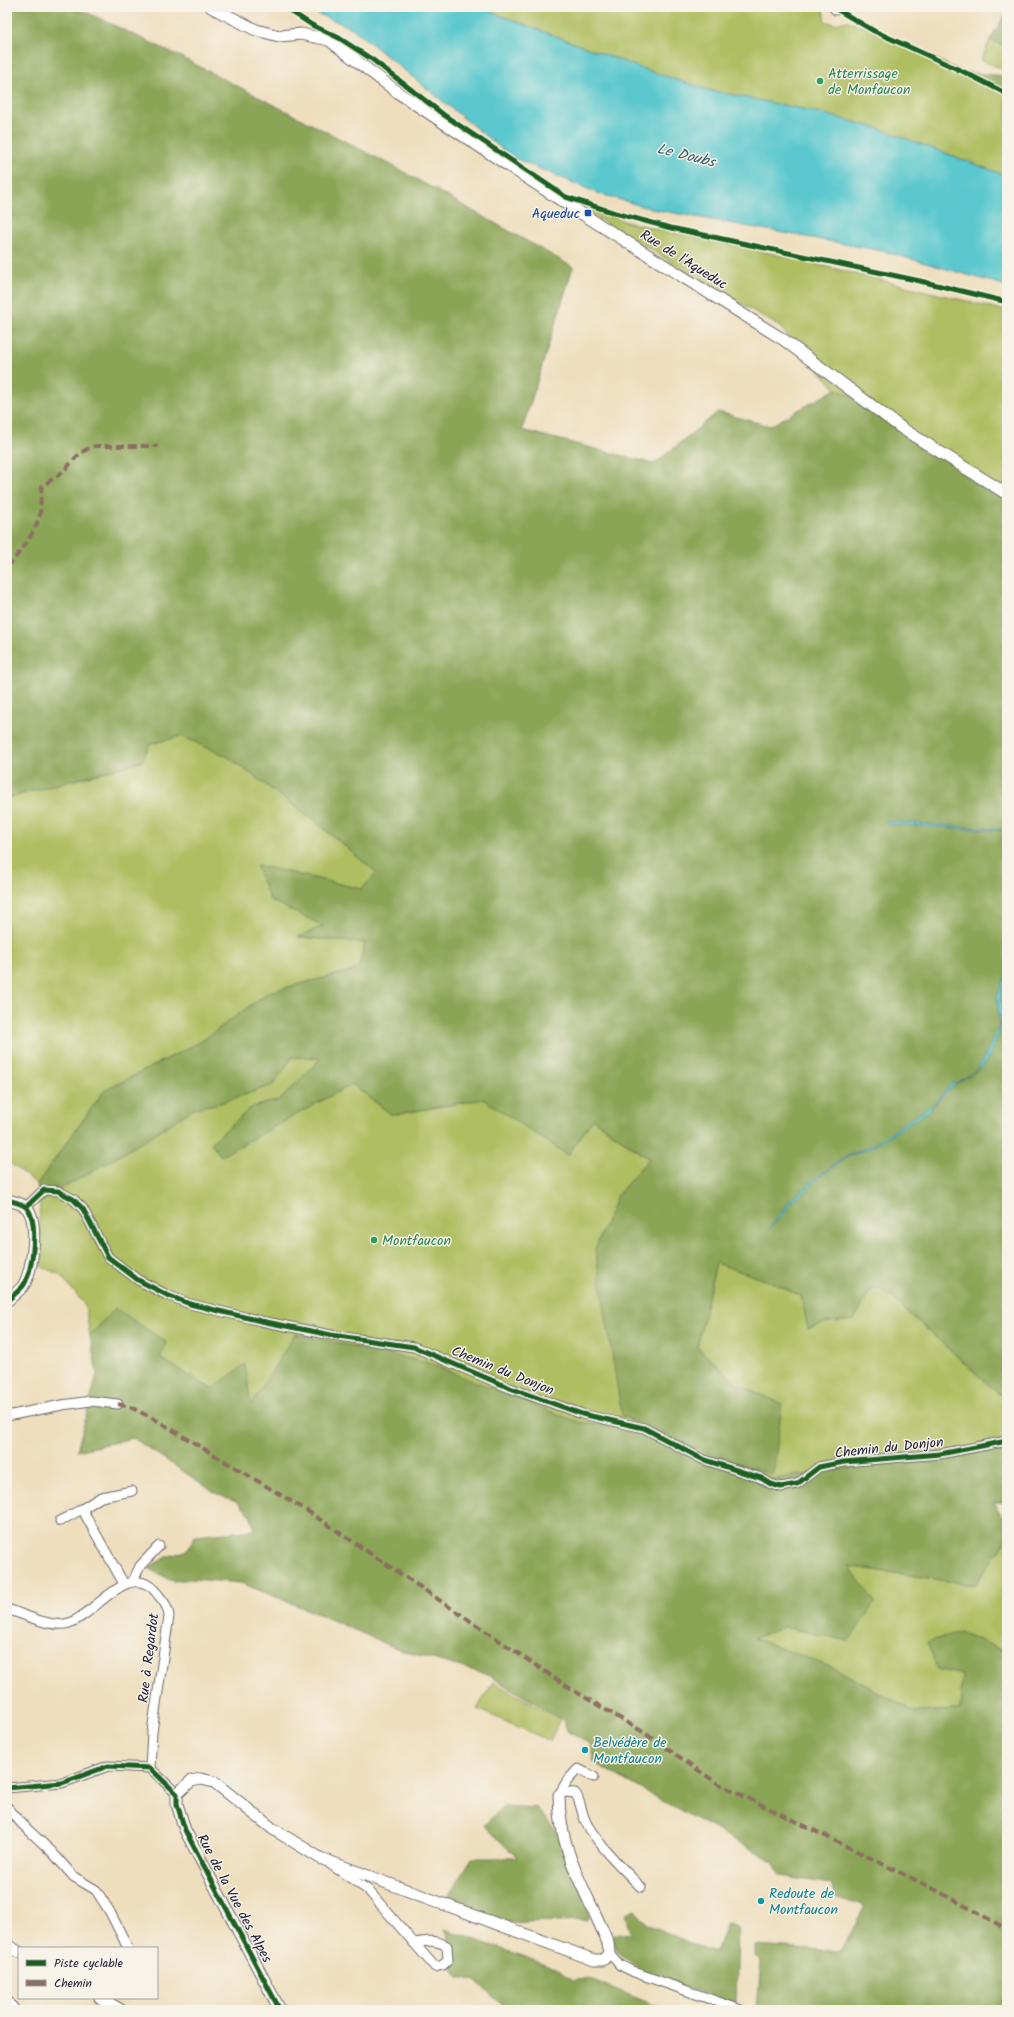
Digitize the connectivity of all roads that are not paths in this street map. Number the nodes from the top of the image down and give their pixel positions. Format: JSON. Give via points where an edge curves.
{"nodes":[{"id":1,"x":211,"y":7,"type":"edge"},
{"id":2,"x":1007,"y":494,"type":"edge"},
{"id":3,"x":7,"y":1200,"type":"edge"},
{"id":4,"x":26,"y":1207,"type":"junction"},
{"id":5,"x":7,"y":1301,"type":"edge"},
{"id":6,"x":118,"y":1404,"type":"dead end"},
{"id":7,"x":7,"y":1416,"type":"edge"},
{"id":8,"x":1007,"y":1441,"type":"edge"},
{"id":9,"x":132,"y":1491,"type":"dead end"},
{"id":10,"x":82,"y":1509,"type":"junction"},
{"id":11,"x":60,"y":1521,"type":"dead end"},
{"id":12,"x":159,"y":1546,"type":"dead end"},
{"id":13,"x":133,"y":1580,"type":"junction"},
{"id":14,"x":124,"y":1584,"type":"junction"},
{"id":15,"x":7,"y":1609,"type":"edge"},
{"id":16,"x":150,"y":1768,"type":"junction"},
{"id":17,"x":594,"y":1777,"type":"dead end"},
{"id":18,"x":7,"y":1788,"type":"edge"},
{"id":19,"x":177,"y":1794,"type":"junction"},
{"id":20,"x":559,"y":1796,"type":"junction"},
{"id":21,"x":7,"y":1806,"type":"edge"},
{"id":22,"x":320,"y":1858,"type":"junction"},
{"id":23,"x":641,"y":1887,"type":"dead end"},
{"id":24,"x":414,"y":1943,"type":"dead end"},
{"id":25,"x":7,"y":1945,"type":"edge"},
{"id":26,"x":128,"y":1947,"type":"edge"},
{"id":27,"x":18,"y":1951,"type":"edge"},
{"id":28,"x":609,"y":1953,"type":"junction"},
{"id":29,"x":102,"y":1999,"type":"edge"},
{"id":30,"x":7,"y":2000,"type":"edge"},
{"id":31,"x":15,"y":2010,"type":"edge"},
{"id":32,"x":121,"y":2010,"type":"edge"},
{"id":33,"x":280,"y":2010,"type":"edge"},
{"id":34,"x":742,"y":2010,"type":"edge"}],
"edges":[{"from":1,"to":2,"type":"street","name":"Rue de l'Aqueduc","via":[[256,30],[280,36],[301,34],[329,40],[400,94],[568,205],[784,340],[903,429]]},
{"from":3,"to":4,"type":"street"},
{"from":4,"to":5,"type":"street","via":[[30,1212],[33,1231],[32,1267],[23,1287]]},
{"from":4,"to":8,"type":"street","name":"Chemin du Donjon","via":[[44,1190],[58,1191],[73,1199],[83,1209],[108,1257],[138,1280],[190,1304],[323,1334],[414,1347],[510,1388],[582,1414],[644,1428],[702,1459],[782,1487],[797,1484],[819,1467],[844,1462],[940,1454]]},
{"from":6,"to":7,"type":"street","via":[[91,1401]]},
{"from":9,"to":10,"type":"street","via":[[101,1497]]},
{"from":10,"to":11,"type":"street"},
{"from":10,"to":14,"type":"street"},
{"from":12,"to":13,"type":"street","via":[[140,1566]]},
{"from":13,"to":14,"type":"street"},
{"from":13,"to":16,"type":"street","name":"Rue à Regardot","via":[[151,1586],[168,1607],[152,1732]]},
{"from":14,"to":15,"type":"street","via":[[68,1624],[48,1623]]},
{"from":16,"to":18,"type":"street","via":[[108,1766],[62,1784]]},
{"from":16,"to":19,"type":"street"},
{"from":17,"to":20,"type":"street","via":[[578,1769],[567,1781]]},
{"from":19,"to":22,"type":"street","via":[[191,1781],[201,1779],[214,1782],[272,1829]]},
{"from":19,"to":33,"type":"street","name":"Rue de la Vue des Alpes","via":[[177,1804],[185,1830]]},
{"from":20,"to":23,"type":"street","via":[[564,1792],[574,1793],[579,1798],[582,1817],[593,1834]]},
{"from":20,"to":28,"type":"street","via":[[559,1817],[569,1860],[608,1943]]},
{"from":21,"to":26,"type":"street","via":[[74,1877],[96,1890]]},
{"from":22,"to":24,"type":"street","via":[[368,1890]]},
{"from":22,"to":28,"type":"street","via":[[594,1960],[603,1960]]},
{"from":25,"to":27,"type":"street"},
{"from":28,"to":34,"type":"street","via":[[620,1966]]},
{"from":29,"to":32,"type":"street"},
{"from":30,"to":31,"type":"street"}]}
